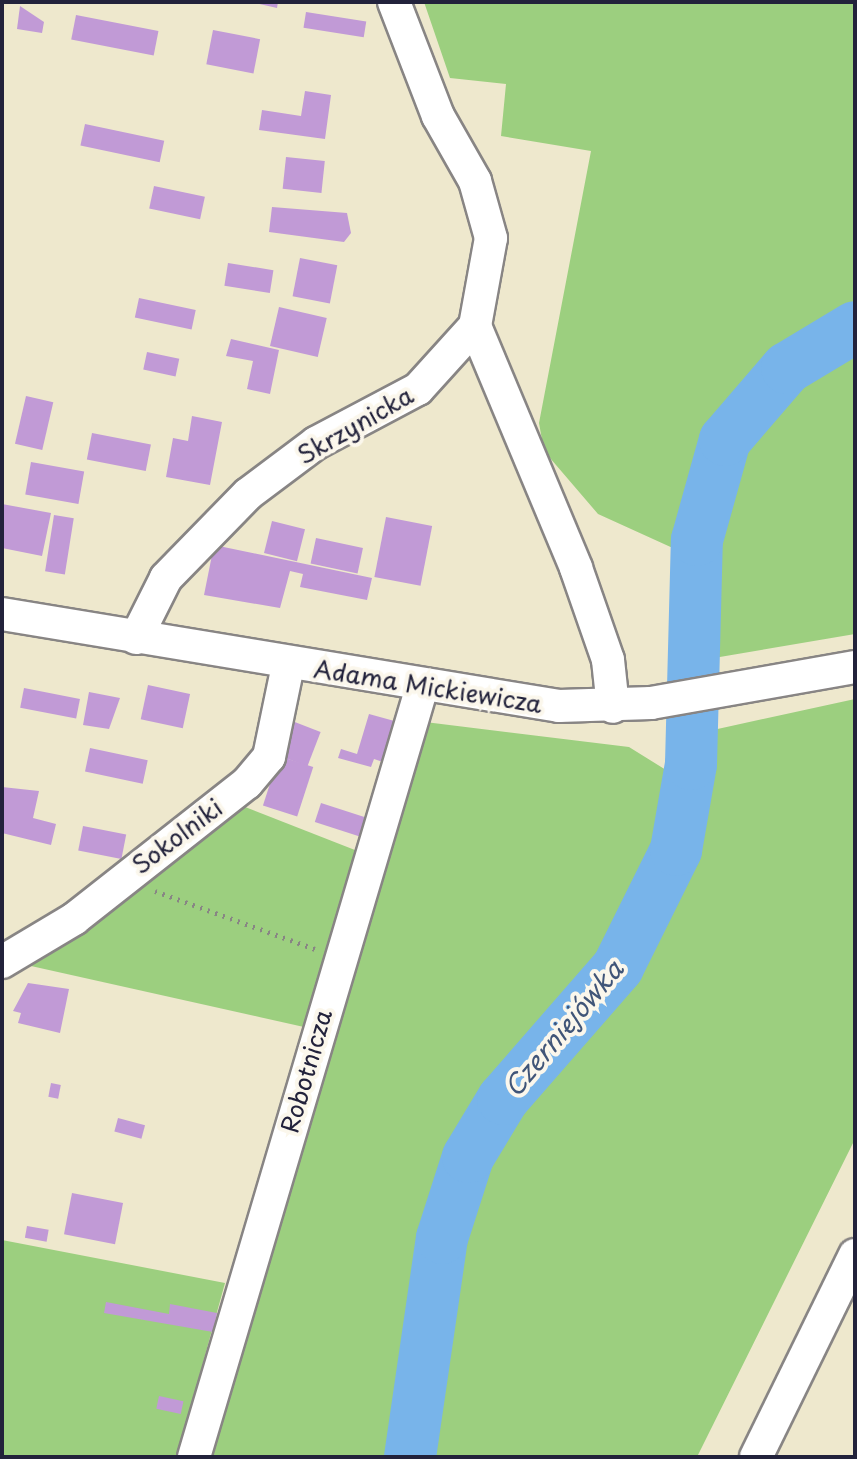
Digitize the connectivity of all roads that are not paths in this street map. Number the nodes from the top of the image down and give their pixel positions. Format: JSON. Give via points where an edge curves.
{"nodes":[{"id":1,"x":394,"y":2,"type":"edge"},
{"id":2,"x":475,"y":326,"type":"junction"},
{"id":3,"x":2,"y":614,"type":"edge"},
{"id":4,"x":136,"y":638,"type":"junction"},
{"id":5,"x":288,"y":665,"type":"junction"},
{"id":6,"x":855,"y":667,"type":"edge"},
{"id":7,"x":422,"y":687,"type":"junction"},
{"id":8,"x":613,"y":707,"type":"junction"},
{"id":9,"x":2,"y":962,"type":"edge"},
{"id":10,"x":855,"y":1255,"type":"edge"},
{"id":11,"x":194,"y":1457,"type":"edge"},
{"id":12,"x":756,"y":1457,"type":"edge"}],
"edges":[{"from":1,"to":2,"type":"street","via":[[438,116],[475,181],[491,238]]},
{"from":2,"to":4,"type":"street","name":"Skrzynicka","via":[[418,389],[316,443],[248,494],[166,578]]},
{"from":2,"to":8,"type":"street","via":[[576,568],[608,660]]},
{"from":3,"to":4,"type":"street","name":"Adama Mickiewicza"},
{"from":4,"to":5,"type":"street","name":"Adama Mickiewicza"},
{"from":5,"to":7,"type":"street","name":"Adama Mickiewicza"},
{"from":5,"to":9,"type":"street","name":"Sokolniki","via":[[269,757],[247,783]]},
{"from":6,"to":8,"type":"street","name":"Adama Mickiewicza"},
{"from":7,"to":8,"type":"street","name":"Adama Mickiewicza"},
{"from":7,"to":11,"type":"street","name":"Robotnicza"},
{"from":10,"to":12,"type":"street"}]}
